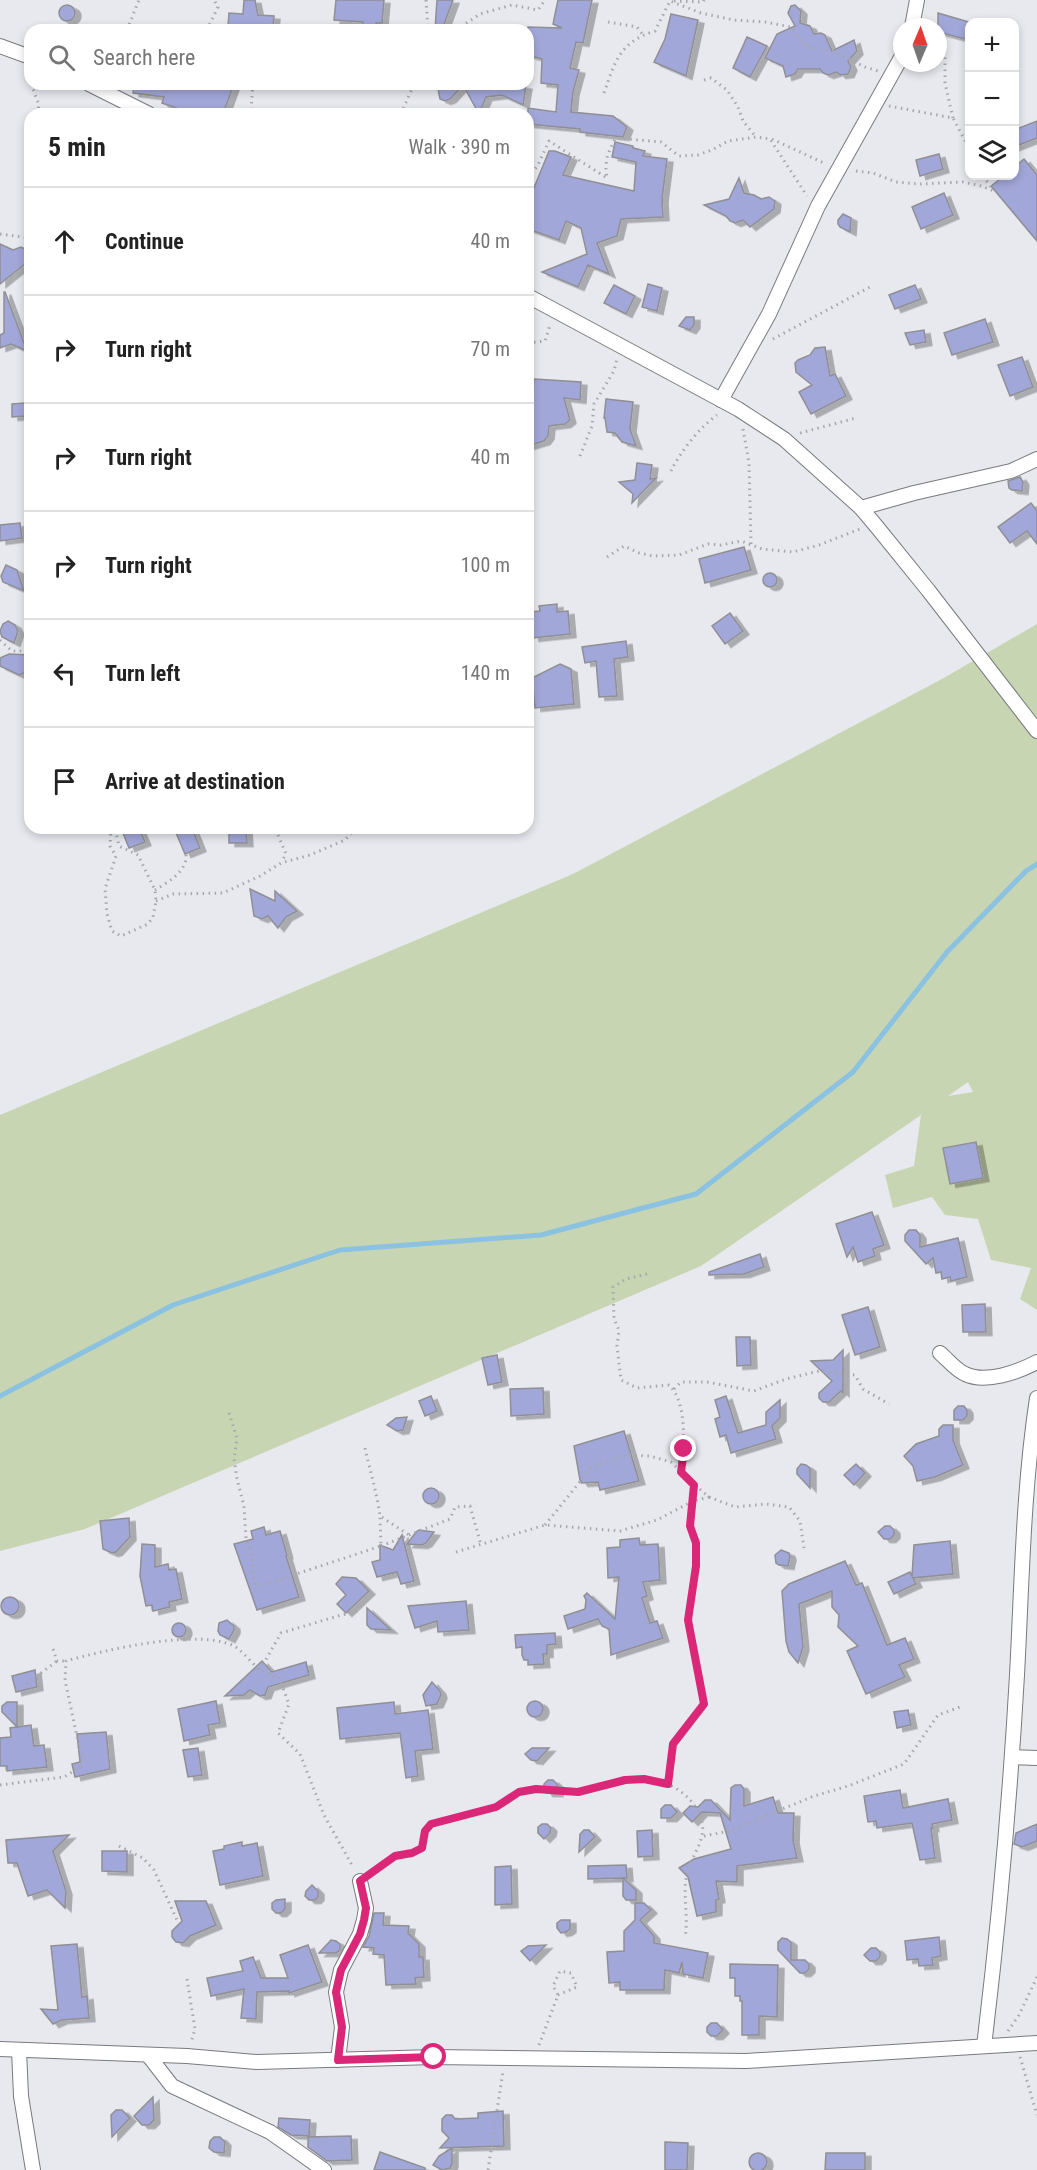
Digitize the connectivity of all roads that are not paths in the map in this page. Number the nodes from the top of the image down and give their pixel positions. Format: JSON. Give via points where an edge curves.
{"nodes":[{"id":1,"x":917,"y":0,"type":"edge"},
{"id":2,"x":914,"y":18,"type":"edge"},
{"id":3,"x":0,"y":46,"type":"edge"},
{"id":4,"x":24,"y":55,"type":"edge"},
{"id":5,"x":894,"y":72,"type":"edge"},
{"id":6,"x":101,"y":90,"type":"edge"},
{"id":7,"x":137,"y":108,"type":"edge"},
{"id":8,"x":534,"y":299,"type":"edge"},
{"id":9,"x":721,"y":400,"type":"junction"},
{"id":10,"x":1037,"y":459,"type":"edge"},
{"id":11,"x":861,"y":508,"type":"junction"},
{"id":12,"x":1037,"y":731,"type":"edge"},
{"id":13,"x":940,"y":1353,"type":"dead end"},
{"id":14,"x":1037,"y":1362,"type":"edge"},
{"id":15,"x":1037,"y":1398,"type":"edge"},
{"id":16,"x":1012,"y":1757,"type":"junction"},
{"id":17,"x":1037,"y":1758,"type":"edge"},
{"id":18,"x":360,"y":1881,"type":"road end"},
{"id":19,"x":1037,"y":2043,"type":"edge"},
{"id":20,"x":991,"y":2045,"type":"junction"},
{"id":21,"x":0,"y":2049,"type":"edge"},
{"id":22,"x":19,"y":2050,"type":"junction"},
{"id":23,"x":148,"y":2055,"type":"junction"},
{"id":24,"x":338,"y":2060,"type":"junction"},
{"id":25,"x":33,"y":2170,"type":"edge"},
{"id":26,"x":324,"y":2170,"type":"edge"}],
"edges":[{"from":1,"to":2,"type":"street"},
{"from":3,"to":4,"type":"street"},
{"from":5,"to":9,"type":"street","via":[[818,206],[769,314]]},
{"from":6,"to":7,"type":"street"},
{"from":8,"to":9,"type":"street"},
{"from":9,"to":11,"type":"street","via":[[784,439]]},
{"from":10,"to":11,"type":"street","via":[[1011,471]]},
{"from":11,"to":12,"type":"street"},
{"from":13,"to":14,"type":"street","via":[[963,1374],[976,1378],[1016,1373]]},
{"from":15,"to":16,"type":"street","via":[[1024,1508]]},
{"from":16,"to":17,"type":"street"},
{"from":16,"to":20,"type":"street","via":[[994,1960]]},
{"from":18,"to":24,"type":"street","via":[[366,1908],[364,1920],[341,1970],[336,1992],[342,2027]]},
{"from":19,"to":20,"type":"street"},
{"from":20,"to":24,"type":"street","via":[[746,2061],[504,2057]]},
{"from":21,"to":22,"type":"street"},
{"from":22,"to":23,"type":"street"},
{"from":22,"to":25,"type":"street","via":[[21,2096]]},
{"from":23,"to":24,"type":"street","via":[[257,2062]]},
{"from":23,"to":26,"type":"street","via":[[172,2086],[264,2128]]}]}
